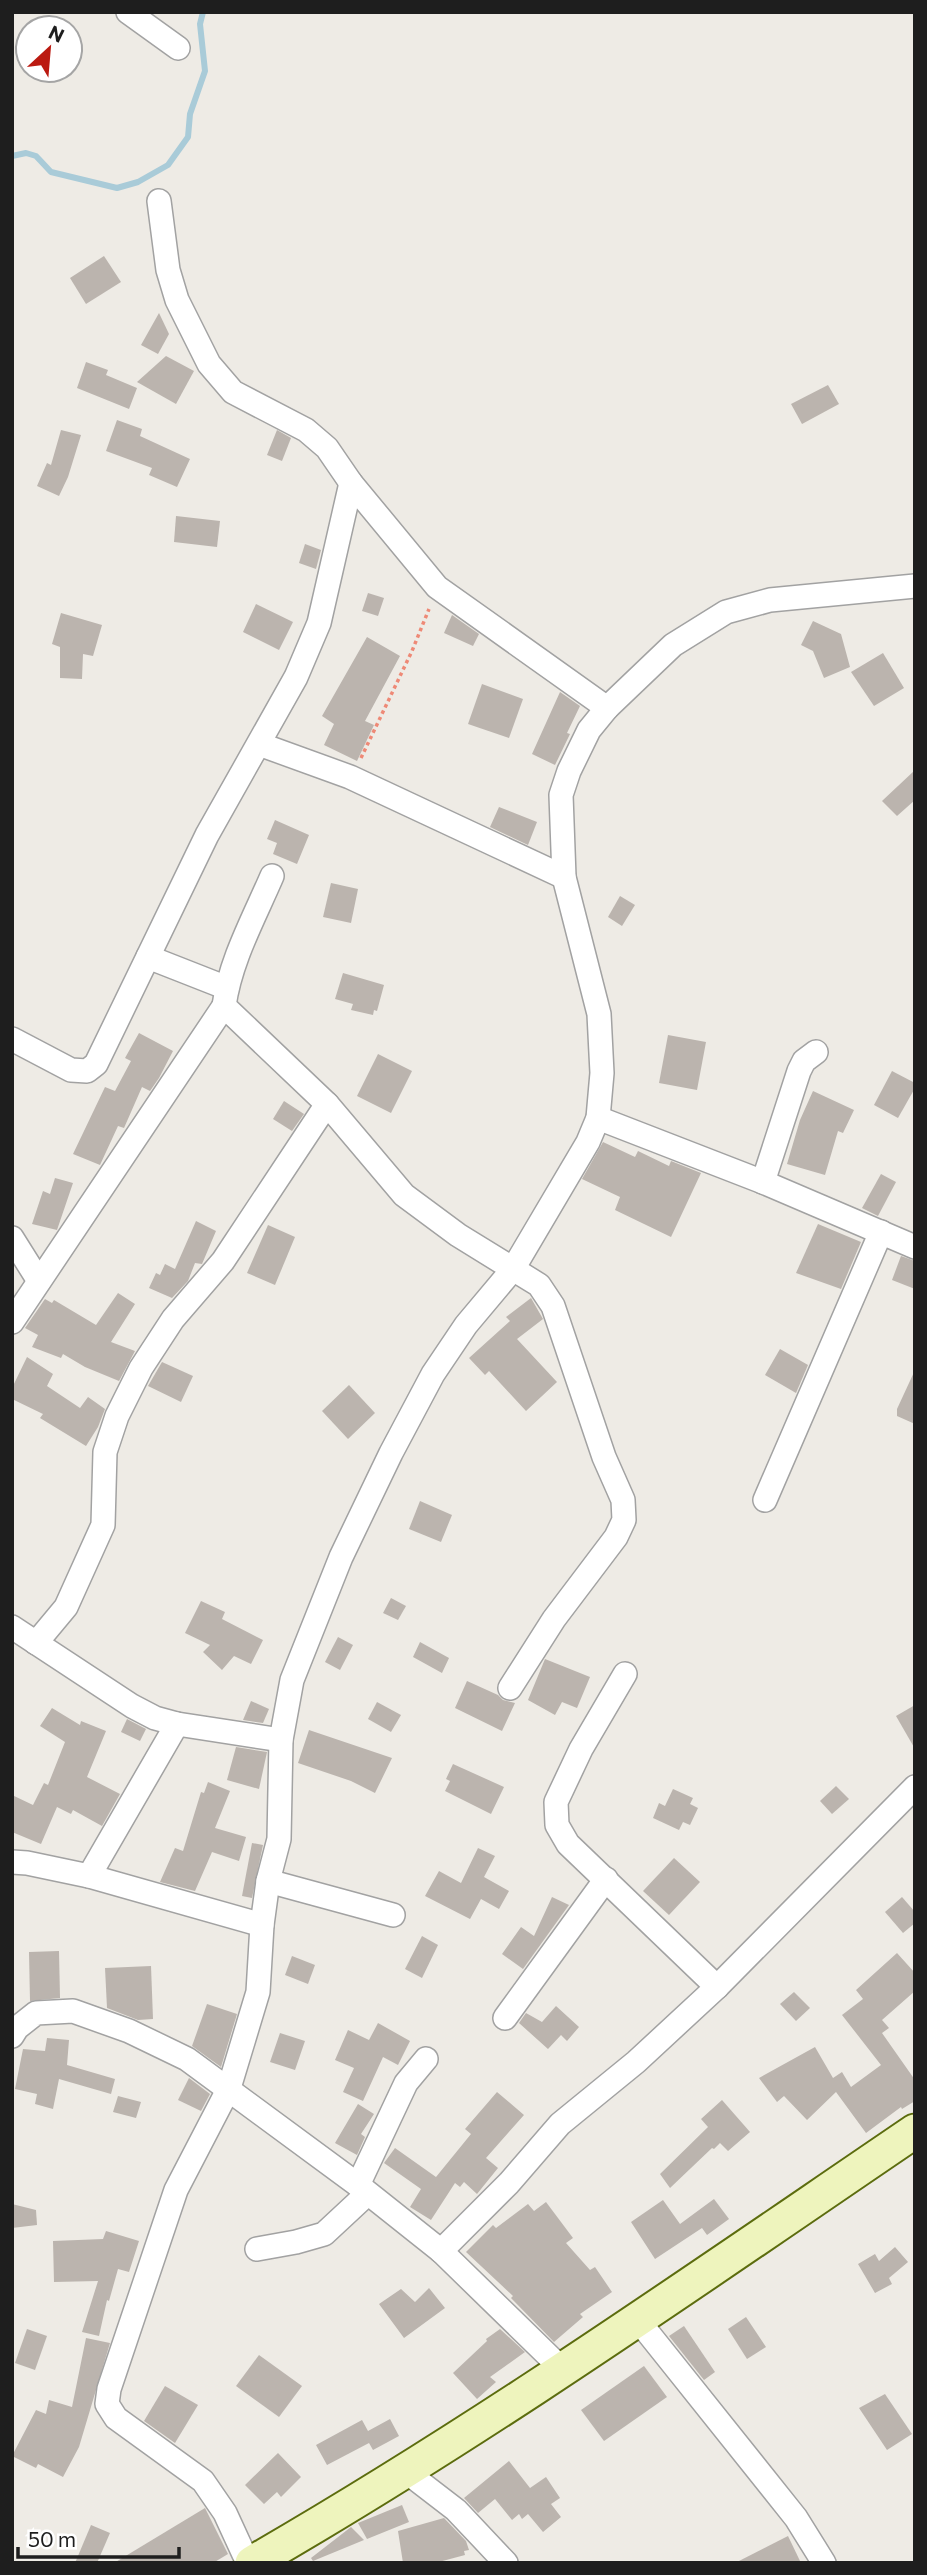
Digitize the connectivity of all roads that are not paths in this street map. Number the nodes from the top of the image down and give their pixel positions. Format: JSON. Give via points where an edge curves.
{"nodes":[{"id":1,"x":128,"y":12,"type":"edge"},
{"id":2,"x":178,"y":48,"type":"dead end"},
{"id":3,"x":159,"y":201,"type":"dead end"},
{"id":4,"x":351,"y":483,"type":"junction"},
{"id":5,"x":915,"y":586,"type":"edge"},
{"id":6,"x":607,"y":708,"type":"junction"},
{"id":7,"x":259,"y":744,"type":"junction"},
{"id":8,"x":272,"y":876,"type":"dead end"},
{"id":9,"x":564,"y":877,"type":"junction"},
{"id":10,"x":148,"y":957,"type":"junction"},
{"id":11,"x":226,"y":997,"type":"junction"},
{"id":12,"x":12,"y":1039,"type":"edge"},
{"id":13,"x":816,"y":1052,"type":"dead end"},
{"id":14,"x":327,"y":1104,"type":"junction"},
{"id":15,"x":598,"y":1118,"type":"junction"},
{"id":16,"x":763,"y":1182,"type":"junction"},
{"id":17,"x":881,"y":1232,"type":"junction"},
{"id":18,"x":12,"y":1238,"type":"edge"},
{"id":19,"x":915,"y":1247,"type":"edge"},
{"id":20,"x":513,"y":1269,"type":"junction"},
{"id":21,"x":40,"y":1281,"type":"junction"},
{"id":22,"x":12,"y":1322,"type":"edge"},
{"id":23,"x":765,"y":1500,"type":"dead end"},
{"id":24,"x":12,"y":1627,"type":"edge"},
{"id":25,"x":37,"y":1643,"type":"junction"},
{"id":26,"x":625,"y":1674,"type":"dead end"},
{"id":27,"x":510,"y":1688,"type":"dead end"},
{"id":28,"x":177,"y":1724,"type":"junction"},
{"id":29,"x":281,"y":1740,"type":"junction"},
{"id":30,"x":915,"y":1787,"type":"edge"},
{"id":31,"x":12,"y":1862,"type":"edge"},
{"id":32,"x":89,"y":1876,"type":"junction"},
{"id":33,"x":607,"y":1879,"type":"junction"},
{"id":34,"x":268,"y":1881,"type":"junction"},
{"id":35,"x":393,"y":1915,"type":"dead end"},
{"id":36,"x":262,"y":1925,"type":"junction"},
{"id":37,"x":717,"y":1987,"type":"junction"},
{"id":38,"x":505,"y":2018,"type":"dead end"},
{"id":39,"x":12,"y":2036,"type":"edge"},
{"id":40,"x":426,"y":2059,"type":"dead end"},
{"id":41,"x":229,"y":2088,"type":"junction"},
{"id":42,"x":915,"y":2131,"type":"edge"},
{"id":43,"x":363,"y":2189,"type":"junction"},
{"id":44,"x":257,"y":2249,"type":"dead end"},
{"id":45,"x":441,"y":2251,"type":"junction"},
{"id":46,"x":637,"y":2319,"type":"junction"},
{"id":47,"x":563,"y":2370,"type":"junction"},
{"id":48,"x":404,"y":2470,"type":"junction"},
{"id":49,"x":250,"y":2563,"type":"edge"},
{"id":50,"x":506,"y":2563,"type":"edge"},
{"id":51,"x":824,"y":2563,"type":"edge"}],
"edges":[{"from":1,"to":2,"type":"street"},
{"from":3,"to":4,"type":"street","via":[[177,300],[209,364],[233,392],[306,430],[327,448]]},
{"from":4,"to":6,"type":"street","via":[[438,587]]},
{"from":4,"to":7,"type":"street","via":[[319,623]]},
{"from":5,"to":6,"type":"street","via":[[770,600],[726,612],[673,645]]},
{"from":6,"to":9,"type":"street","via":[[589,730],[561,795]]},
{"from":7,"to":9,"type":"street","via":[[350,777]]},
{"from":7,"to":10,"type":"street","via":[[207,835]]},
{"from":8,"to":11,"type":"street"},
{"from":9,"to":15,"type":"street","via":[[599,1014],[602,1073]]},
{"from":10,"to":11,"type":"street"},
{"from":10,"to":12,"type":"street","via":[[96,1064],[87,1071],[71,1070]]},
{"from":11,"to":14,"type":"street"},
{"from":11,"to":21,"type":"street"},
{"from":13,"to":16,"type":"street","via":[[799,1071]]},
{"from":14,"to":20,"type":"street","via":[[404,1195]]},
{"from":14,"to":25,"type":"street","via":[[223,1261],[173,1319],[141,1368],[105,1452],[103,1525],[66,1607]]},
{"from":15,"to":16,"type":"street"},
{"from":15,"to":20,"type":"street"},
{"from":16,"to":17,"type":"street"},
{"from":17,"to":19,"type":"street"},
{"from":17,"to":23,"type":"street"},
{"from":18,"to":21,"type":"street"},
{"from":20,"to":27,"type":"street","via":[[539,1285],[553,1306],[623,1500],[624,1520]]},
{"from":20,"to":29,"type":"street","via":[[433,1374],[391,1453],[341,1557],[292,1680]]},
{"from":21,"to":22,"type":"street"},
{"from":24,"to":25,"type":"street"},
{"from":25,"to":28,"type":"street","via":[[132,1706]]},
{"from":26,"to":33,"type":"street","via":[[556,1802],[557,1825],[568,1844]]},
{"from":28,"to":29,"type":"street"},
{"from":28,"to":32,"type":"street"},
{"from":29,"to":34,"type":"street","via":[[279,1839]]},
{"from":30,"to":37,"type":"street"},
{"from":31,"to":32,"type":"street"},
{"from":32,"to":36,"type":"street"},
{"from":33,"to":37,"type":"street"},
{"from":33,"to":38,"type":"street"},
{"from":34,"to":35,"type":"street"},
{"from":34,"to":36,"type":"street"},
{"from":36,"to":41,"type":"street","via":[[258,1992]]},
{"from":37,"to":45,"type":"street","via":[[560,2124]]},
{"from":39,"to":41,"type":"street","via":[[36,2013],[73,2011],[187,2059]]},
{"from":40,"to":43,"type":"street","via":[[407,2083]]},
{"from":41,"to":43,"type":"street"},
{"from":41,"to":49,"type":"street","via":[[176,2190],[107,2404],[116,2418],[202,2482],[225,2513]]},
{"from":42,"to":46,"type":"street"},
{"from":43,"to":44,"type":"street","via":[[324,2234]]},
{"from":43,"to":45,"type":"street"},
{"from":45,"to":47,"type":"street"},
{"from":46,"to":47,"type":"street"},
{"from":46,"to":51,"type":"street","via":[[796,2518]]},
{"from":47,"to":48,"type":"street"},
{"from":48,"to":49,"type":"street"},
{"from":48,"to":50,"type":"street","via":[[456,2510]]}]}
